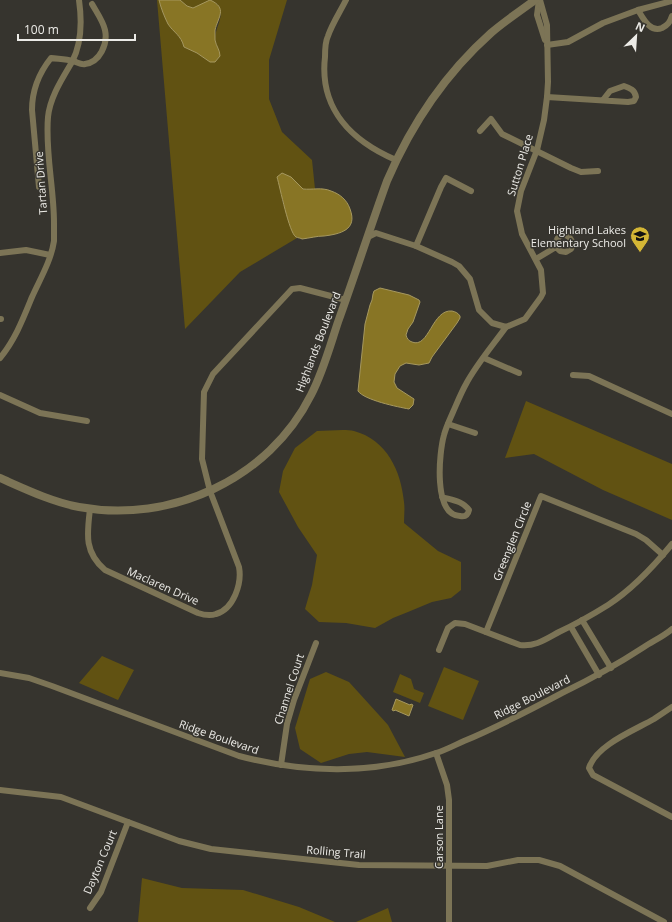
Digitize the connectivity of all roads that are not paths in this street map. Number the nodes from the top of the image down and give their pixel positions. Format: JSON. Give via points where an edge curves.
{"nodes":[{"id":1,"x":79,"y":0,"type":"edge"},
{"id":2,"x":346,"y":0,"type":"edge"},
{"id":3,"x":535,"y":0,"type":"edge"},
{"id":4,"x":540,"y":0,"type":"edge"},
{"id":5,"x":672,"y":1,"type":"edge"},
{"id":6,"x":92,"y":4,"type":"dead end"},
{"id":7,"x":638,"y":10,"type":"junction"},
{"id":8,"x":672,"y":16,"type":"edge"},
{"id":9,"x":547,"y":45,"type":"junction"},
{"id":10,"x":72,"y":61,"type":"junction"},
{"id":11,"x":547,"y":97,"type":"junction"},
{"id":12,"x":603,"y":100,"type":"junction"},
{"id":13,"x":480,"y":131,"type":"dead end"},
{"id":14,"x":536,"y":150,"type":"junction"},
{"id":15,"x":396,"y":160,"type":"junction"},
{"id":16,"x":598,"y":171,"type":"dead end"},
{"id":17,"x":39,"y":187,"type":"dead end"},
{"id":18,"x":471,"y":191,"type":"dead end"},
{"id":19,"x":368,"y":237,"type":"junction"},
{"id":20,"x":416,"y":246,"type":"junction"},
{"id":21,"x":556,"y":247,"type":"dead end"},
{"id":22,"x":0,"y":253,"type":"edge"},
{"id":23,"x":50,"y":255,"type":"junction"},
{"id":24,"x":536,"y":259,"type":"junction"},
{"id":25,"x":346,"y":300,"type":"junction"},
{"id":26,"x":506,"y":327,"type":"junction"},
{"id":27,"x":0,"y":358,"type":"edge"},
{"id":28,"x":484,"y":358,"type":"junction"},
{"id":29,"x":519,"y":373,"type":"dead end"},
{"id":30,"x":573,"y":376,"type":"dead end"},
{"id":31,"x":0,"y":396,"type":"edge"},
{"id":32,"x":672,"y":414,"type":"edge"},
{"id":33,"x":87,"y":421,"type":"dead end"},
{"id":34,"x":448,"y":424,"type":"junction"},
{"id":35,"x":476,"y":433,"type":"dead end"},
{"id":36,"x":0,"y":478,"type":"edge"},
{"id":37,"x":210,"y":492,"type":"junction"},
{"id":38,"x":442,"y":497,"type":"dead end"},
{"id":39,"x":90,"y":509,"type":"junction"},
{"id":40,"x":672,"y":544,"type":"edge"},
{"id":41,"x":663,"y":555,"type":"junction"},
{"id":42,"x":582,"y":620,"type":"junction"},
{"id":43,"x":571,"y":627,"type":"junction"},
{"id":44,"x":671,"y":631,"type":"edge"},
{"id":45,"x":486,"y":632,"type":"junction"},
{"id":46,"x":316,"y":643,"type":"dead end"},
{"id":47,"x":439,"y":650,"type":"dead end"},
{"id":48,"x":611,"y":668,"type":"junction"},
{"id":49,"x":0,"y":673,"type":"edge"},
{"id":50,"x":599,"y":675,"type":"junction"},
{"id":51,"x":672,"y":707,"type":"edge"},
{"id":52,"x":436,"y":753,"type":"junction"},
{"id":53,"x":281,"y":765,"type":"junction"},
{"id":54,"x":0,"y":790,"type":"edge"},
{"id":55,"x":672,"y":817,"type":"edge"},
{"id":56,"x":128,"y":822,"type":"junction"},
{"id":57,"x":449,"y":865,"type":"junction"},
{"id":58,"x":90,"y":908,"type":"dead end"},
{"id":59,"x":449,"y":922,"type":"edge"},
{"id":60,"x":664,"y":922,"type":"edge"}],
"edges":[{"from":1,"to":10,"type":"street","name":"Tartan Drive","via":[[81,26],[78,46]]},
{"from":2,"to":15,"type":"street","via":[[327,37],[324,79],[329,97],[343,124],[375,150]]},
{"from":3,"to":15,"type":"street","name":"Highlands Boulevard","via":[[492,33],[458,67],[419,119]]},
{"from":4,"to":9,"type":"street","name":"Sutton Place","via":[[547,25]]},
{"from":5,"to":7,"type":"street"},
{"from":6,"to":10,"type":"street","via":[[105,30],[102,51],[92,62],[83,65]]},
{"from":7,"to":8,"type":"street","via":[[653,29],[667,25]]},
{"from":7,"to":9,"type":"street","via":[[603,23],[568,42]]},
{"from":9,"to":11,"type":"street","name":"Sutton Place"},
{"from":10,"to":17,"type":"street","via":[[51,58],[44,66],[32,97]]},
{"from":10,"to":23,"type":"street","name":"Tartan Drive","via":[[51,103],[48,117],[54,214],[54,241]]},
{"from":11,"to":12,"type":"street"},
{"from":11,"to":14,"type":"street","name":"Sutton Place"},
{"from":12,"to":12,"type":"street","via":[[628,102],[634,100],[636,93],[624,86],[610,91]]},
{"from":13,"to":14,"type":"street","via":[[491,118],[502,134]]},
{"from":14,"to":16,"type":"street","via":[[581,172]]},
{"from":14,"to":24,"type":"street","name":"Sutton Place","via":[[521,191],[517,211],[522,234]]},
{"from":15,"to":19,"type":"street","name":"Highlands Boulevard"},
{"from":18,"to":20,"type":"street","via":[[446,178]]},
{"from":19,"to":20,"type":"street","via":[[376,233]]},
{"from":19,"to":25,"type":"street","name":"Highlands Boulevard"},
{"from":20,"to":26,"type":"street","via":[[459,266],[470,279],[479,310],[492,323]]},
{"from":21,"to":24,"type":"street"},
{"from":22,"to":23,"type":"street","via":[[26,250]]},
{"from":23,"to":27,"type":"street","name":"Tartan Drive","via":[[44,275],[16,334]]},
{"from":24,"to":26,"type":"street","name":"Sutton Place","via":[[541,270],[543,293],[525,319]]},
{"from":25,"to":37,"type":"street","name":"Highlands Boulevard","via":[[312,394],[290,427],[271,449],[250,467]]},
{"from":25,"to":37,"type":"street","name":"Maclaren Drive","via":[[300,288],[292,289],[213,374],[204,392],[202,459]]},
{"from":26,"to":28,"type":"street"},
{"from":28,"to":29,"type":"street"},
{"from":28,"to":34,"type":"street","via":[[465,385]]},
{"from":30,"to":32,"type":"street","via":[[589,376]]},
{"from":31,"to":33,"type":"street","via":[[40,413]]},
{"from":34,"to":35,"type":"street"},
{"from":34,"to":38,"type":"street","via":[[444,434],[440,469]]},
{"from":36,"to":39,"type":"street","name":"Highlands Boulevard","via":[[43,496]]},
{"from":37,"to":39,"type":"street","name":"Highlands Boulevard","via":[[179,503],[144,510]]},
{"from":37,"to":39,"type":"street","name":"Maclaren Drive","via":[[240,573],[236,591],[228,606],[210,615],[188,609],[112,575],[100,566],[89,546]]},
{"from":40,"to":41,"type":"street"},
{"from":41,"to":42,"type":"street","via":[[609,605]]},
{"from":41,"to":45,"type":"street","name":"Greenglen Circle","via":[[636,534],[541,496]]},
{"from":42,"to":43,"type":"street"},
{"from":42,"to":48,"type":"street"},
{"from":43,"to":45,"type":"street","via":[[528,646]]},
{"from":43,"to":50,"type":"street"},
{"from":44,"to":48,"type":"street","name":"Ridge Boulevard"},
{"from":45,"to":47,"type":"street","via":[[455,623],[448,628]]},
{"from":46,"to":53,"type":"street","name":"Channel Court","via":[[292,706]]},
{"from":48,"to":50,"type":"street","name":"Ridge Boulevard"},
{"from":49,"to":53,"type":"street","name":"Ridge Boulevard","via":[[29,678],[239,756]]},
{"from":50,"to":52,"type":"street","name":"Ridge Boulevard","via":[[486,732]]},
{"from":51,"to":55,"type":"street","via":[[609,745],[589,768],[593,775]]},
{"from":52,"to":53,"type":"street","name":"Ridge Boulevard","via":[[397,763],[355,768]]},
{"from":52,"to":57,"type":"street","name":"Carson Lane","via":[[447,785],[449,800]]},
{"from":54,"to":56,"type":"street","name":"Rolling Trail","via":[[61,797]]},
{"from":56,"to":57,"type":"street","name":"Rolling Trail","via":[[179,841],[211,849],[358,865]]},
{"from":56,"to":58,"type":"street","name":"Dayton Court","via":[[100,892]]},
{"from":57,"to":59,"type":"street","name":"Carson Lane"},
{"from":57,"to":60,"type":"street","name":"Rolling Trail","via":[[487,866],[518,860],[539,860],[560,866]]}]}
